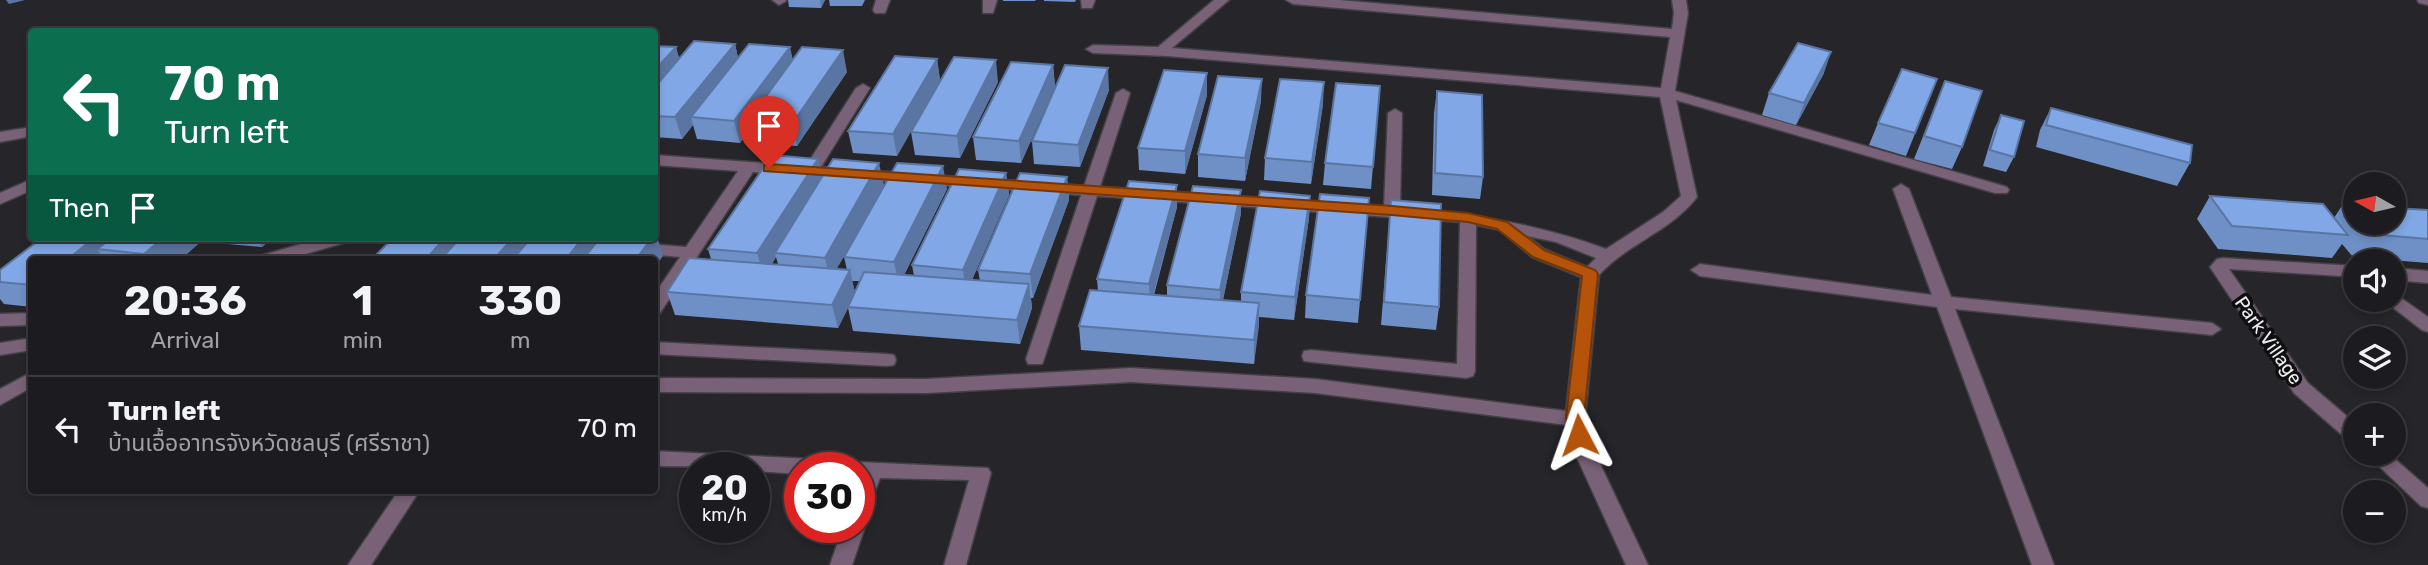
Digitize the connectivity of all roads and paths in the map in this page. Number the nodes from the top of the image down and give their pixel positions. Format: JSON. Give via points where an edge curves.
{"nodes":[{"id":1,"x":1222,"y":0,"type":"edge"},
{"id":2,"x":1293,"y":0,"type":"edge"},
{"id":3,"x":1679,"y":0,"type":"edge"},
{"id":4,"x":1676,"y":33,"type":"junction"},
{"id":5,"x":1093,"y":49,"type":"dead end"},
{"id":6,"x":1167,"y":52,"type":"junction"},
{"id":7,"x":863,"y":88,"type":"dead end"},
{"id":8,"x":1123,"y":93,"type":"dead end"},
{"id":9,"x":1667,"y":93,"type":"junction"},
{"id":10,"x":1395,"y":113,"type":"dead end"},
{"id":11,"x":28,"y":132,"type":"edge"},
{"id":12,"x":0,"y":137,"type":"edge"},
{"id":13,"x":658,"y":160,"type":"edge"},
{"id":14,"x":748,"y":167,"type":"junction"},
{"id":15,"x":811,"y":171,"type":"junction"},
{"id":16,"x":28,"y":186,"type":"edge"},
{"id":17,"x":1901,"y":189,"type":"dead end"},
{"id":18,"x":2001,"y":190,"type":"dead end"},
{"id":19,"x":1090,"y":191,"type":"junction"},
{"id":20,"x":0,"y":199,"type":"edge"},
{"id":21,"x":1392,"y":211,"type":"junction"},
{"id":22,"x":1468,"y":218,"type":"junction"},
{"id":23,"x":1502,"y":225,"type":"junction"},
{"id":24,"x":327,"y":242,"type":"edge"},
{"id":25,"x":623,"y":247,"type":"edge"},
{"id":26,"x":691,"y":253,"type":"junction"},
{"id":27,"x":279,"y":256,"type":"edge"},
{"id":28,"x":1607,"y":256,"type":"junction"},
{"id":29,"x":1700,"y":270,"type":"dead end"},
{"id":30,"x":2343,"y":271,"type":"edge"},
{"id":31,"x":1590,"y":274,"type":"junction"},
{"id":32,"x":2406,"y":275,"type":"edge"},
{"id":33,"x":2428,"y":277,"type":"edge"},
{"id":34,"x":1944,"y":302,"type":"junction"},
{"id":35,"x":658,"y":303,"type":"edge"},
{"id":36,"x":2406,"y":309,"type":"edge"},
{"id":37,"x":28,"y":319,"type":"edge"},
{"id":38,"x":0,"y":320,"type":"edge"},
{"id":39,"x":2428,"y":326,"type":"edge"},
{"id":40,"x":2212,"y":330,"type":"dead end"},
{"id":41,"x":28,"y":345,"type":"edge"},
{"id":42,"x":658,"y":348,"type":"edge"},
{"id":43,"x":0,"y":349,"type":"edge"},
{"id":44,"x":1311,"y":356,"type":"dead end"},
{"id":45,"x":1035,"y":359,"type":"dead end"},
{"id":46,"x":887,"y":360,"type":"dead end"},
{"id":47,"x":28,"y":380,"type":"edge"},
{"id":48,"x":658,"y":385,"type":"edge"},
{"id":49,"x":0,"y":398,"type":"edge"},
{"id":50,"x":1575,"y":418,"type":"junction"},
{"id":51,"x":2343,"y":425,"type":"edge"},
{"id":52,"x":658,"y":458,"type":"edge"},
{"id":53,"x":784,"y":465,"type":"edge"},
{"id":54,"x":2390,"y":466,"type":"edge"},
{"id":55,"x":875,"y":470,"type":"edge"},
{"id":56,"x":407,"y":494,"type":"edge"},
{"id":57,"x":2428,"y":500,"type":"edge"},
{"id":58,"x":848,"y":543,"type":"edge"},
{"id":59,"x":359,"y":565,"type":"edge"},
{"id":60,"x":841,"y":565,"type":"edge"},
{"id":61,"x":955,"y":565,"type":"edge"},
{"id":62,"x":1637,"y":565,"type":"edge"},
{"id":63,"x":2043,"y":565,"type":"edge"}],
"edges":[{"from":1,"to":6,"type":"street","via":[[1166,47]]},
{"from":2,"to":4,"type":"street"},
{"from":3,"to":4,"type":"street"},
{"from":4,"to":9,"type":"street"},
{"from":5,"to":6,"type":"street"},
{"from":6,"to":9,"type":"street"},
{"from":7,"to":15,"type":"street"},
{"from":8,"to":19,"type":"street"},
{"from":9,"to":18,"type":"street"},
{"from":9,"to":28,"type":"street","via":[[1689,197]]},
{"from":10,"to":21,"type":"street"},
{"from":11,"to":12,"type":"street"},
{"from":13,"to":14,"type":"street"},
{"from":14,"to":15,"type":"street"},
{"from":14,"to":26,"type":"street"},
{"from":15,"to":19,"type":"street"},
{"from":16,"to":20,"type":"street"},
{"from":17,"to":34,"type":"street"},
{"from":19,"to":21,"type":"street"},
{"from":19,"to":45,"type":"street"},
{"from":21,"to":22,"type":"street"},
{"from":22,"to":23,"type":"street"},
{"from":22,"to":44,"type":"street","via":[[1466,371]]},
{"from":23,"to":28,"type":"street","via":[[1560,238]]},
{"from":23,"to":31,"type":"street","via":[[1538,253]]},
{"from":24,"to":27,"type":"street"},
{"from":25,"to":26,"type":"street"},
{"from":26,"to":35,"type":"street"},
{"from":28,"to":31,"type":"street"},
{"from":29,"to":34,"type":"street"},
{"from":30,"to":51,"type":"street","via":[[2236,263],[2220,267],[2301,388]]},
{"from":31,"to":50,"type":"street"},
{"from":32,"to":33,"type":"street"},
{"from":34,"to":40,"type":"street"},
{"from":34,"to":63,"type":"street"},
{"from":36,"to":39,"type":"street"},
{"from":37,"to":38,"type":"street"},
{"from":41,"to":43,"type":"street"},
{"from":42,"to":46,"type":"street"},
{"from":47,"to":49,"type":"street"},
{"from":48,"to":50,"type":"street","via":[[927,386],[1131,375],[1315,386]]},
{"from":50,"to":62,"type":"street","via":[[1584,451]]},
{"from":52,"to":53,"type":"street"},
{"from":54,"to":57,"type":"street"},
{"from":55,"to":61,"type":"street","via":[[981,473]]},
{"from":56,"to":59,"type":"street"},
{"from":58,"to":60,"type":"street"}]}
